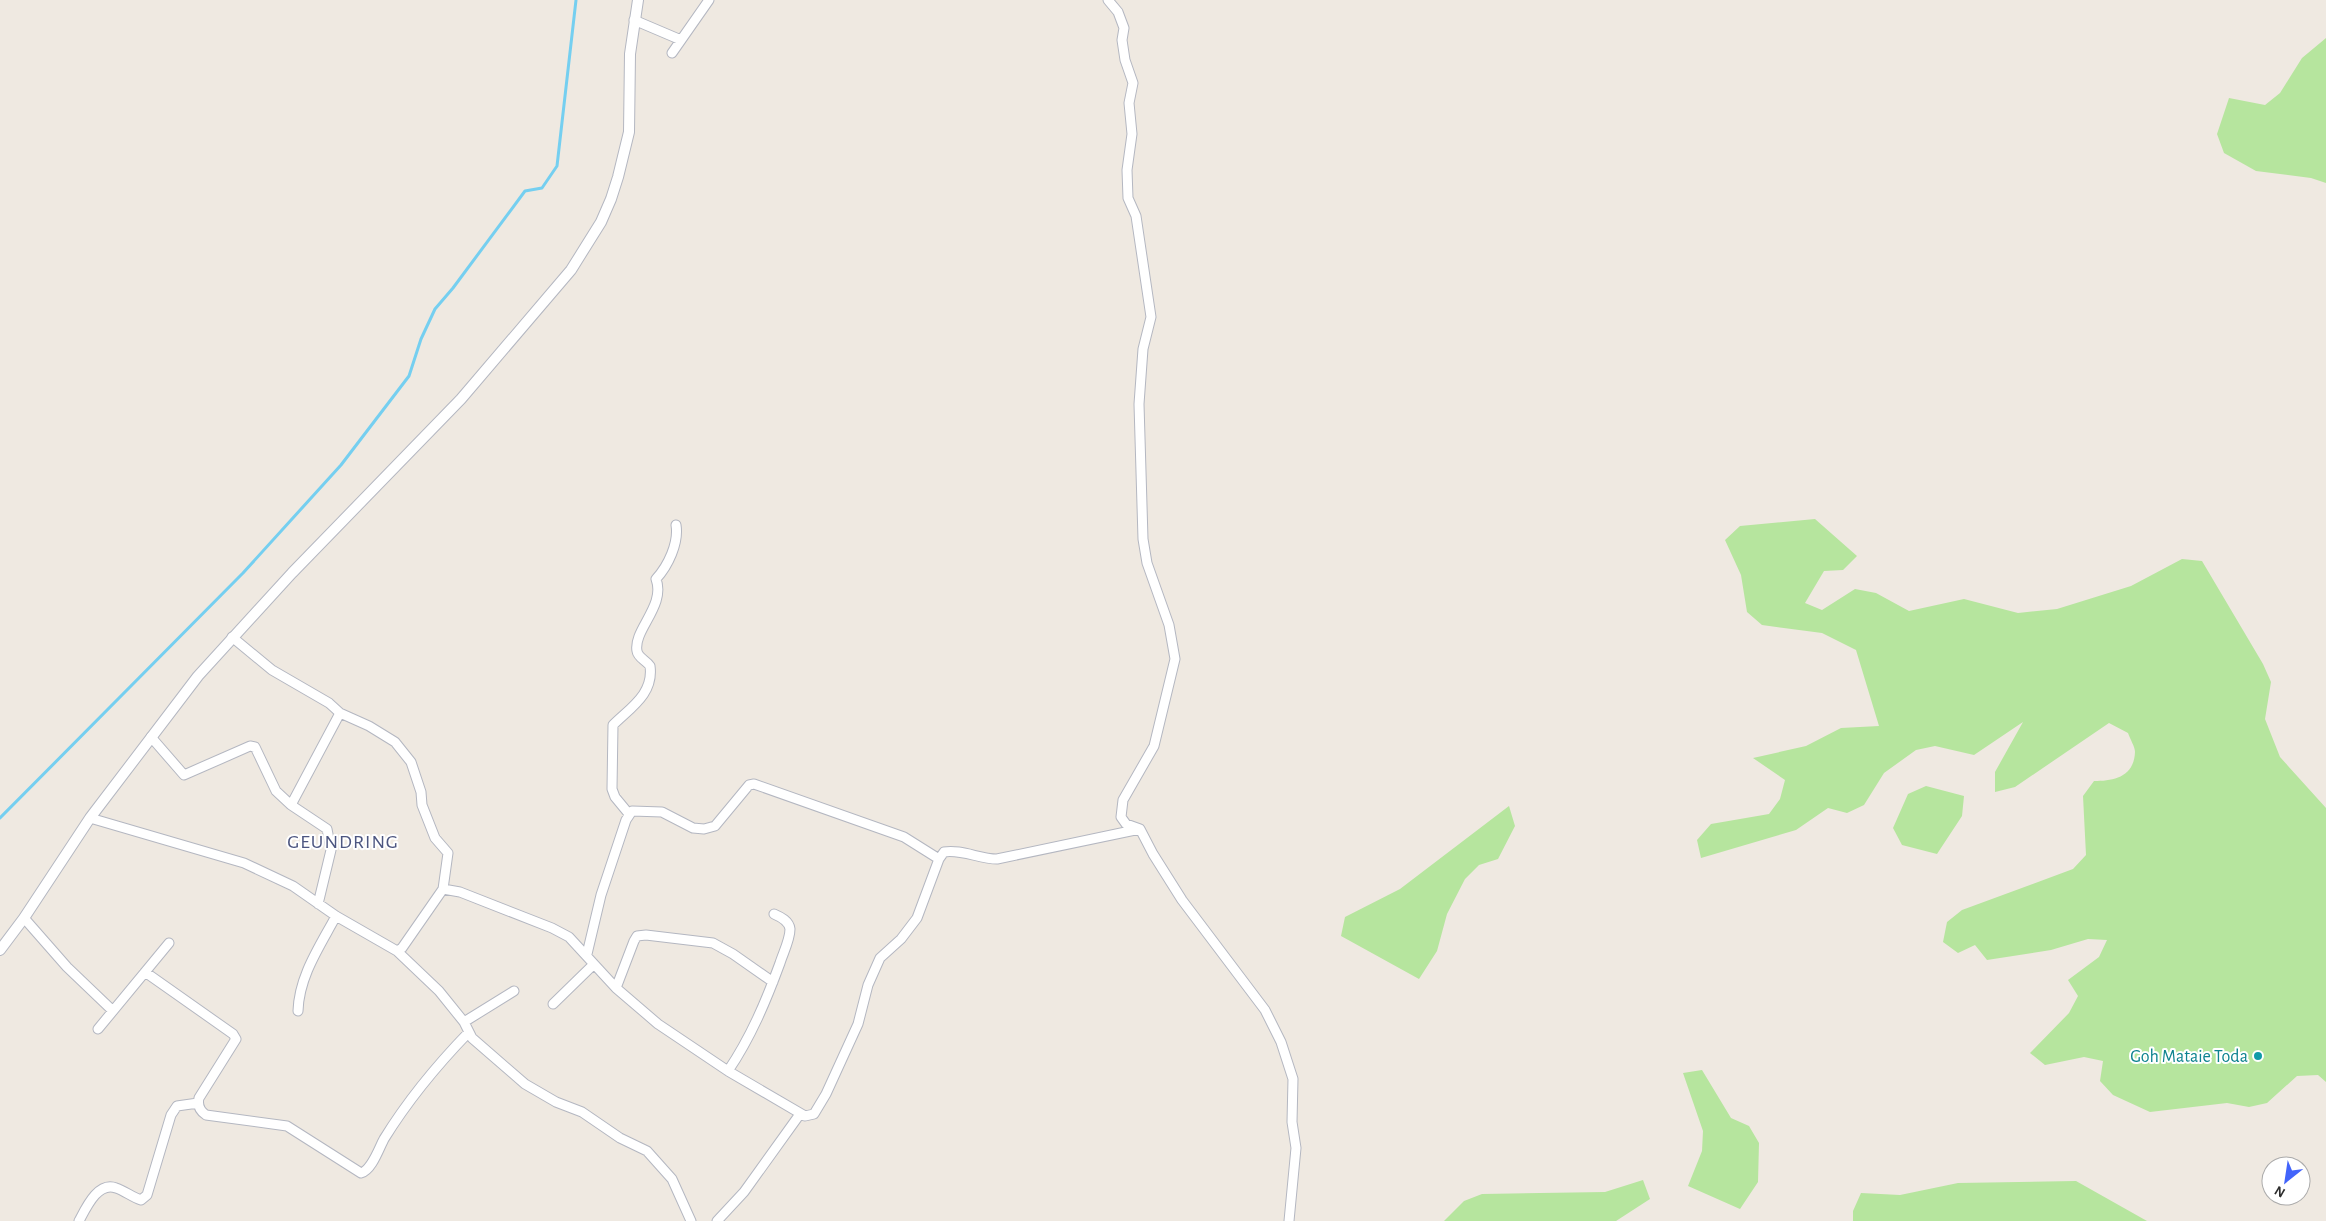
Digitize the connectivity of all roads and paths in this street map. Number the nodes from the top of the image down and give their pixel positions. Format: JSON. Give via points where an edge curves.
{"nodes":[{"id":1,"x":638,"y":0,"type":"edge"},
{"id":2,"x":708,"y":0,"type":"edge"},
{"id":3,"x":1108,"y":0,"type":"edge"},
{"id":4,"x":634,"y":20,"type":"junction"},
{"id":5,"x":681,"y":40,"type":"junction"},
{"id":6,"x":672,"y":53,"type":"dead end"},
{"id":7,"x":676,"y":525,"type":"dead end"},
{"id":8,"x":232,"y":637,"type":"junction"},
{"id":9,"x":340,"y":713,"type":"junction"},
{"id":10,"x":151,"y":737,"type":"junction"},
{"id":11,"x":292,"y":805,"type":"junction"},
{"id":12,"x":629,"y":814,"type":"junction"},
{"id":13,"x":90,"y":818,"type":"junction"},
{"id":14,"x":1140,"y":829,"type":"junction"},
{"id":15,"x":939,"y":859,"type":"junction"},
{"id":16,"x":443,"y":889,"type":"junction"},
{"id":17,"x":318,"y":904,"type":"junction"},
{"id":18,"x":774,"y":914,"type":"dead end"},
{"id":19,"x":336,"y":916,"type":"junction"},
{"id":20,"x":24,"y":918,"type":"junction"},
{"id":21,"x":169,"y":943,"type":"dead end"},
{"id":22,"x":0,"y":950,"type":"edge"},
{"id":23,"x":397,"y":951,"type":"junction"},
{"id":24,"x":587,"y":954,"type":"junction"},
{"id":25,"x":593,"y":965,"type":"junction"},
{"id":26,"x":145,"y":972,"type":"junction"},
{"id":27,"x":773,"y":982,"type":"junction"},
{"id":28,"x":616,"y":988,"type":"junction"},
{"id":29,"x":514,"y":991,"type":"dead end"},
{"id":30,"x":553,"y":1004,"type":"dead end"},
{"id":31,"x":298,"y":1011,"type":"dead end"},
{"id":32,"x":113,"y":1012,"type":"junction"},
{"id":33,"x":464,"y":1022,"type":"junction"},
{"id":34,"x":98,"y":1029,"type":"dead end"},
{"id":35,"x":470,"y":1032,"type":"junction"},
{"id":36,"x":728,"y":1071,"type":"junction"},
{"id":37,"x":198,"y":1103,"type":"junction"},
{"id":38,"x":800,"y":1114,"type":"junction"},
{"id":39,"x":79,"y":1221,"type":"edge"},
{"id":40,"x":691,"y":1221,"type":"edge"},
{"id":41,"x":716,"y":1221,"type":"edge"},
{"id":42,"x":1290,"y":1221,"type":"edge"}],
"edges":[{"from":1,"to":4,"type":"street"},
{"from":2,"to":5,"type":"street"},
{"from":3,"to":14,"type":"street","via":[[1118,12],[1124,28],[1125,60],[1133,83],[1128,103],[1132,134],[1127,170],[1128,198],[1136,216],[1151,317],[1143,350],[1139,404],[1143,539],[1175,660],[1154,746],[1124,800],[1122,817],[1126,824]]},
{"from":4,"to":5,"type":"street"},
{"from":4,"to":8,"type":"street","via":[[628,132],[612,199],[585,250],[461,398]]},
{"from":5,"to":6,"type":"street"},
{"from":7,"to":12,"type":"street","via":[[677,532],[668,560],[656,578],[657,598],[637,647],[640,656],[650,666],[648,686],[642,698],[613,725],[612,789]]},
{"from":8,"to":9,"type":"street","via":[[272,670],[329,703]]},
{"from":8,"to":10,"type":"street"},
{"from":9,"to":11,"type":"street"},
{"from":9,"to":16,"type":"street","via":[[395,742],[411,762],[435,838],[448,853]]},
{"from":10,"to":11,"type":"street","via":[[184,775],[250,746],[255,747],[276,791]]},
{"from":10,"to":13,"type":"street"},
{"from":11,"to":17,"type":"street","via":[[327,829],[331,850]]},
{"from":12,"to":15,"type":"street","via":[[632,811],[662,812],[693,828],[704,829],[715,826],[749,785],[754,784],[904,837]]},
{"from":12,"to":24,"type":"street","via":[[601,895]]},
{"from":13,"to":17,"type":"street","via":[[244,864],[293,886]]},
{"from":13,"to":20,"type":"street"},
{"from":14,"to":15,"type":"street","via":[[997,859],[949,851]]},
{"from":14,"to":42,"type":"street","via":[[1182,900],[1264,1010],[1281,1042],[1293,1079],[1292,1122],[1296,1148]]},
{"from":15,"to":38,"type":"street","via":[[916,918],[876,966],[858,1024],[826,1094],[814,1114],[809,1117]]},
{"from":16,"to":23,"type":"street"},
{"from":16,"to":24,"type":"street","via":[[460,892],[552,928]]},
{"from":17,"to":19,"type":"street"},
{"from":18,"to":27,"type":"street","via":[[787,921],[790,928]]},
{"from":19,"to":23,"type":"street"},
{"from":19,"to":31,"type":"street","via":[[302,982]]},
{"from":20,"to":22,"type":"street"},
{"from":20,"to":32,"type":"street","via":[[66,967]]},
{"from":21,"to":26,"type":"street"},
{"from":23,"to":33,"type":"street","via":[[439,991]]},
{"from":24,"to":25,"type":"street"},
{"from":25,"to":28,"type":"street"},
{"from":25,"to":30,"type":"street"},
{"from":26,"to":32,"type":"street"},
{"from":26,"to":37,"type":"street","via":[[236,1039]]},
{"from":27,"to":28,"type":"street","via":[[713,943],[646,935],[638,936],[634,941]]},
{"from":27,"to":36,"type":"street","via":[[759,1017]]},
{"from":28,"to":36,"type":"street","via":[[658,1024]]},
{"from":29,"to":33,"type":"street"},
{"from":32,"to":34,"type":"street"},
{"from":33,"to":35,"type":"street"},
{"from":35,"to":37,"type":"street","via":[[406,1107],[365,1173],[357,1172],[287,1126],[206,1115]]},
{"from":35,"to":40,"type":"street","via":[[472,1038],[525,1084],[582,1112],[620,1138],[647,1151],[672,1179]]},
{"from":36,"to":38,"type":"street"},
{"from":37,"to":39,"type":"street","via":[[177,1106],[146,1195],[141,1200],[116,1188],[106,1187],[97,1193]]},
{"from":38,"to":41,"type":"street","via":[[744,1192]]}]}
